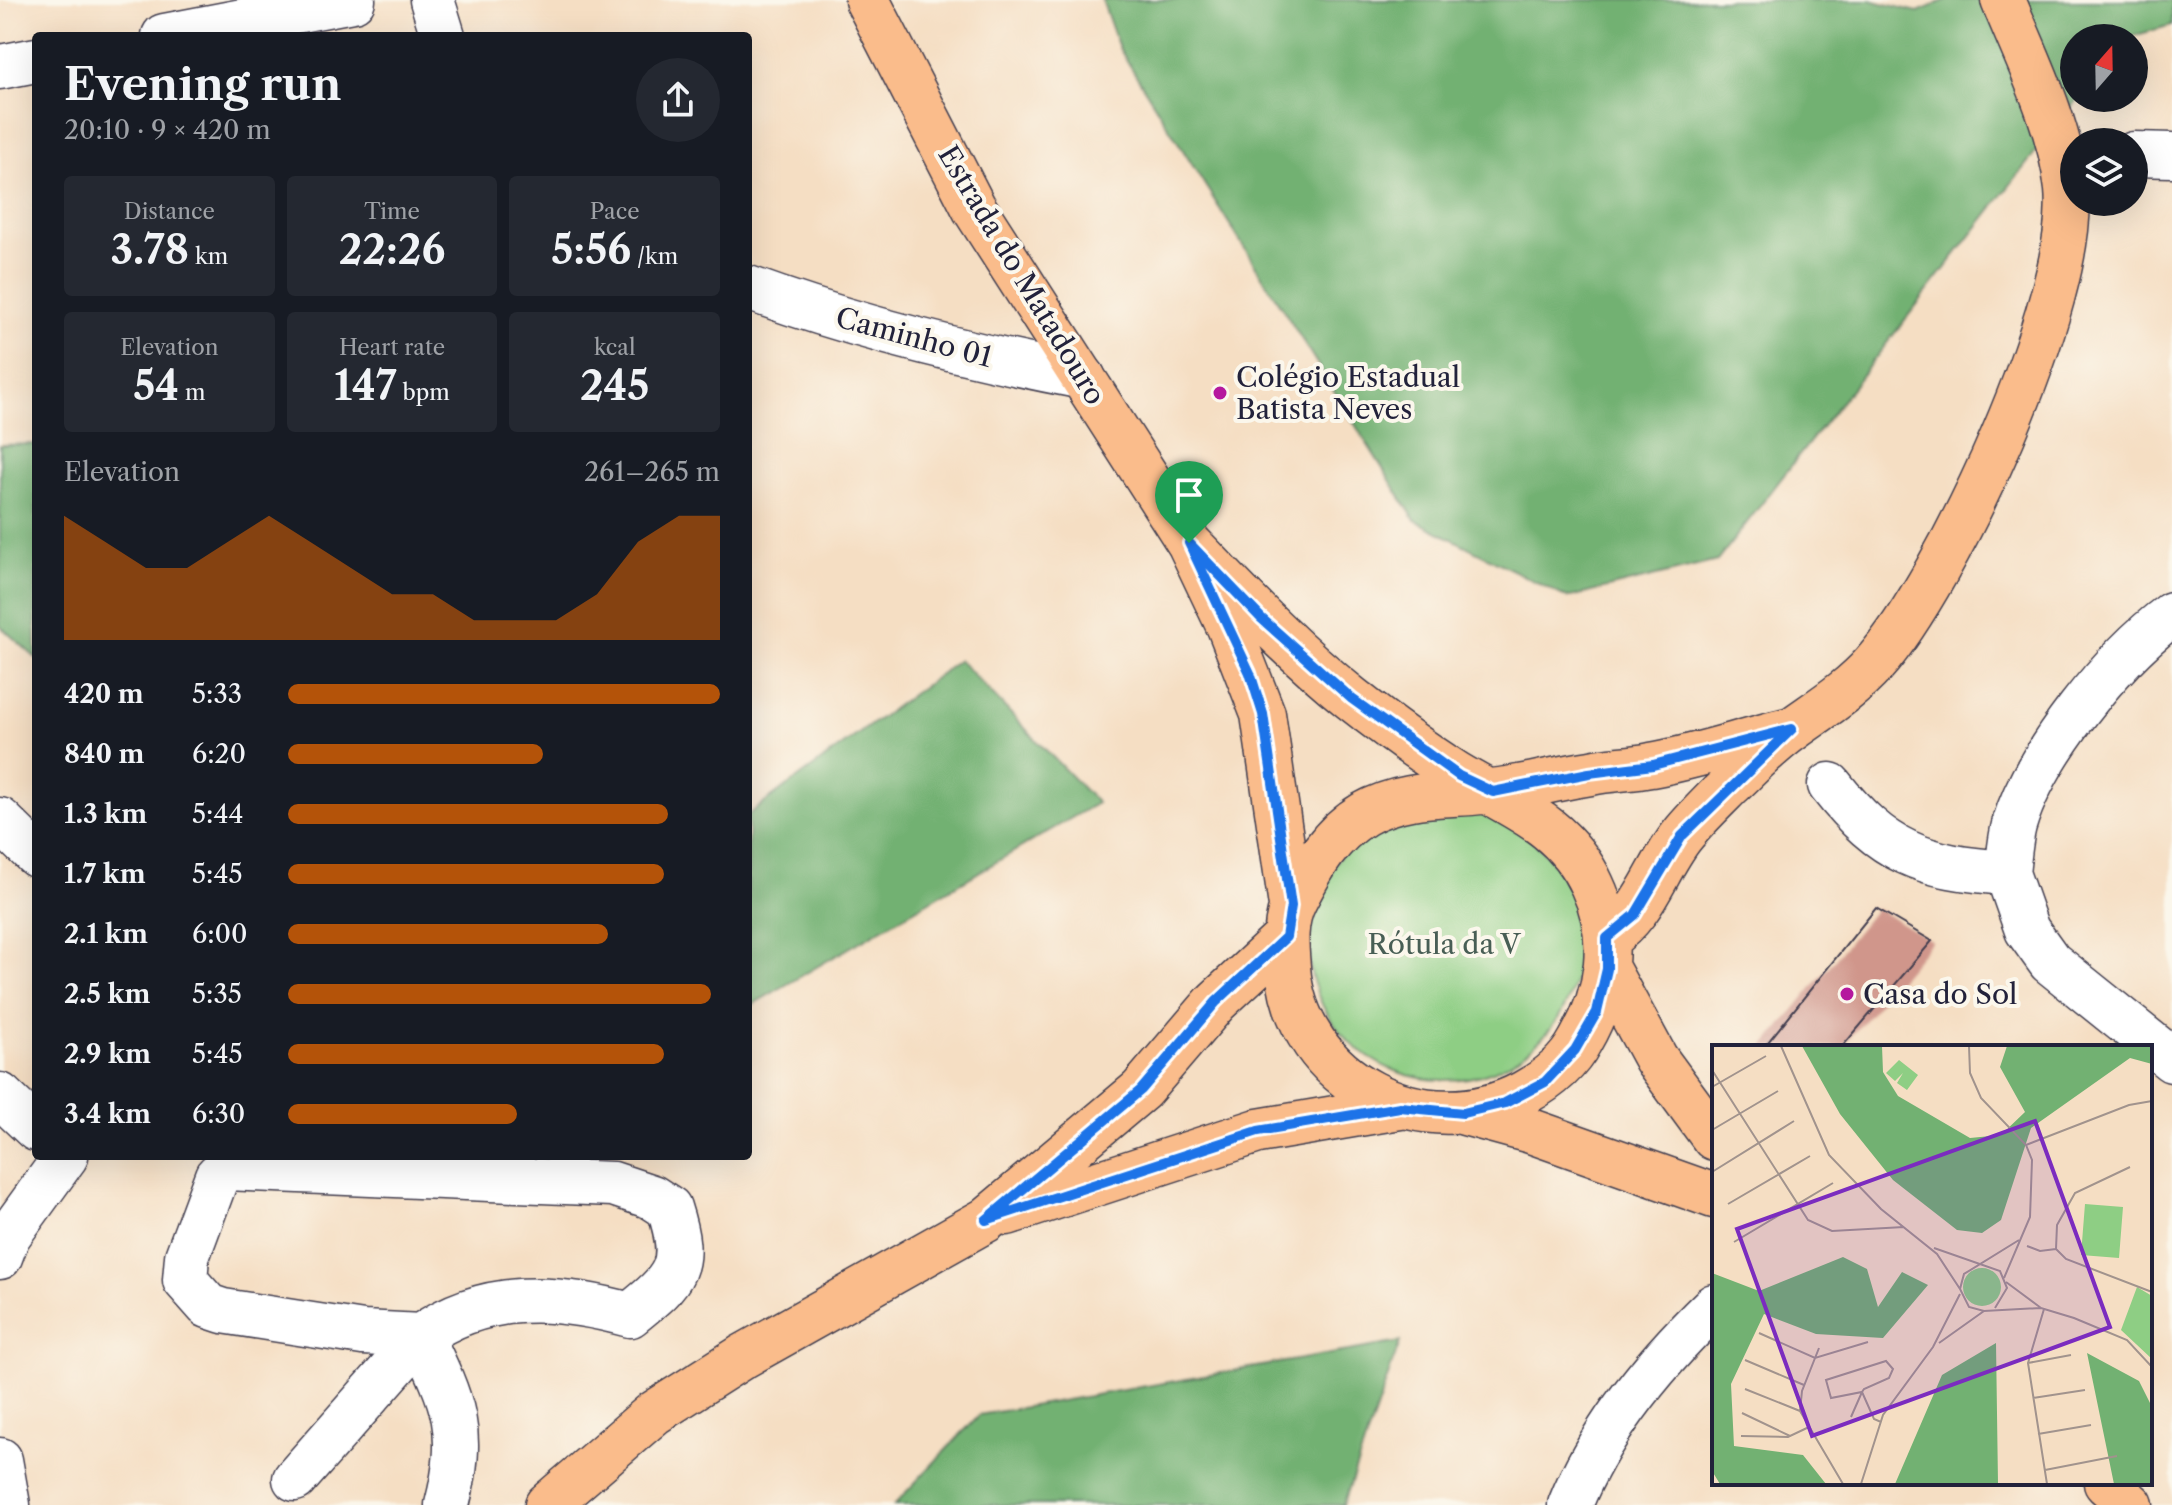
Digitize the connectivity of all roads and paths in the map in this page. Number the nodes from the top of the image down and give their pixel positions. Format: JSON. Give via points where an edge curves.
{"nodes":[{"id":1,"x":353,"y":0,"type":"edge"},
{"id":2,"x":432,"y":0,"type":"edge"},
{"id":3,"x":867,"y":0,"type":"edge"},
{"id":4,"x":2003,"y":0,"type":"edge"},
{"id":5,"x":185,"y":32,"type":"edge"},
{"id":6,"x":442,"y":32,"type":"edge"},
{"id":7,"x":32,"y":61,"type":"edge"},
{"id":8,"x":0,"y":67,"type":"edge"},
{"id":9,"x":2066,"y":128,"type":"edge"},
{"id":10,"x":2067,"y":216,"type":"edge"},
{"id":11,"x":752,"y":289,"type":"edge"},
{"id":12,"x":1083,"y":377,"type":"junction"},
{"id":13,"x":1189,"y":543,"type":"junction"},
{"id":14,"x":2172,"y":614,"type":"edge"},
{"id":15,"x":1792,"y":729,"type":"junction"},
{"id":16,"x":1830,"y":785,"type":"dead end"},
{"id":17,"x":1493,"y":792,"type":"junction"},
{"id":18,"x":0,"y":820,"type":"edge"},
{"id":19,"x":32,"y":851,"type":"edge"},
{"id":20,"x":2007,"y":873,"type":"junction"},
{"id":21,"x":1289,"y":922,"type":"junction"},
{"id":22,"x":1607,"y":953,"type":"junction"},
{"id":23,"x":2172,"y":1060,"type":"edge"},
{"id":24,"x":0,"y":1095,"type":"edge"},
{"id":25,"x":1400,"y":1107,"type":"junction"},
{"id":26,"x":1463,"y":1113,"type":"junction"},
{"id":27,"x":32,"y":1125,"type":"edge"},
{"id":28,"x":1712,"y":1135,"type":"edge"},
{"id":29,"x":63,"y":1160,"type":"edge"},
{"id":30,"x":1712,"y":1195,"type":"edge"},
{"id":31,"x":986,"y":1220,"type":"junction"},
{"id":32,"x":0,"y":1257,"type":"edge"},
{"id":33,"x":1712,"y":1308,"type":"edge"},
{"id":34,"x":421,"y":1336,"type":"junction"},
{"id":35,"x":0,"y":1460,"type":"edge"},
{"id":36,"x":295,"y":1479,"type":"dead end"},
{"id":37,"x":2108,"y":1485,"type":"edge"},
{"id":38,"x":8,"y":1505,"type":"edge"},
{"id":39,"x":447,"y":1505,"type":"edge"},
{"id":40,"x":547,"y":1505,"type":"edge"},
{"id":41,"x":1570,"y":1505,"type":"edge"},
{"id":42,"x":2131,"y":1505,"type":"edge"}],
"edges":[{"from":1,"to":5,"type":"street"},
{"from":2,"to":6,"type":"street"},
{"from":3,"to":12,"type":"main road","name":"Estrada do Matadouro","via":[[974,208]]},
{"from":4,"to":9,"type":"main road"},
{"from":7,"to":8,"type":"street"},
{"from":10,"to":15,"type":"main road","via":[[2047,315],[2029,369],[1946,554],[1914,611],[1873,665],[1834,701]]},
{"from":11,"to":12,"type":"street","name":"Caminho 01","via":[[904,337]]},
{"from":12,"to":13,"type":"main road","name":"Estrada do Matadouro"},
{"from":13,"to":17,"type":"main road","name":"Estrada do Matadouro","via":[[1261,618],[1352,699],[1459,776]]},
{"from":13,"to":21,"type":"main road","name":"Estrada do Matadouro","via":[[1250,673],[1263,714]]},
{"from":14,"to":20,"type":"street","via":[[2107,677],[2045,758],[2014,826]]},
{"from":15,"to":17,"type":"main road","via":[[1653,765]]},
{"from":15,"to":22,"type":"main road","via":[[1682,836]]},
{"from":16,"to":20,"type":"street","via":[[1862,822],[1901,853],[1963,870]]},
{"from":17,"to":21,"type":"main road","via":[[1430,793],[1369,811],[1321,851]]},
{"from":17,"to":22,"type":"main road","name":"Estrada do Matadouro","via":[[1561,841],[1592,885]]},
{"from":18,"to":19,"type":"street"},
{"from":20,"to":23,"type":"street","via":[[2027,930],[2050,962]]},
{"from":21,"to":25,"type":"main road","name":"Estrada do Matadouro","via":[[1290,992],[1312,1042],[1351,1082]]},
{"from":21,"to":31,"type":"main road","via":[[1141,1090]]},
{"from":22,"to":26,"type":"main road","via":[[1597,1012],[1575,1050],[1545,1082],[1505,1103]]},
{"from":22,"to":28,"type":"main road","name":"Estrada do Matadouro","via":[[1656,1059]]},
{"from":24,"to":27,"type":"street"},
{"from":25,"to":26,"type":"main road"},
{"from":25,"to":31,"type":"main road","via":[[1258,1131]]},
{"from":26,"to":30,"type":"main road","via":[[1531,1131]]},
{"from":29,"to":32,"type":"street","via":[[8,1236]]},
{"from":31,"to":40,"type":"main road","via":[[742,1357],[654,1413]]},
{"from":33,"to":41,"type":"street","via":[[1632,1399]]},
{"from":34,"to":34,"type":"street","via":[[464,1312],[510,1301],[571,1301],[630,1315],[668,1284],[679,1239],[669,1208],[613,1184],[226,1168],[217,1176],[187,1257],[185,1280],[208,1306],[363,1333]]},
{"from":34,"to":36,"type":"street"},
{"from":34,"to":39,"type":"street","via":[[451,1398],[458,1461]]},
{"from":35,"to":38,"type":"street"},
{"from":37,"to":42,"type":"main road"}]}
